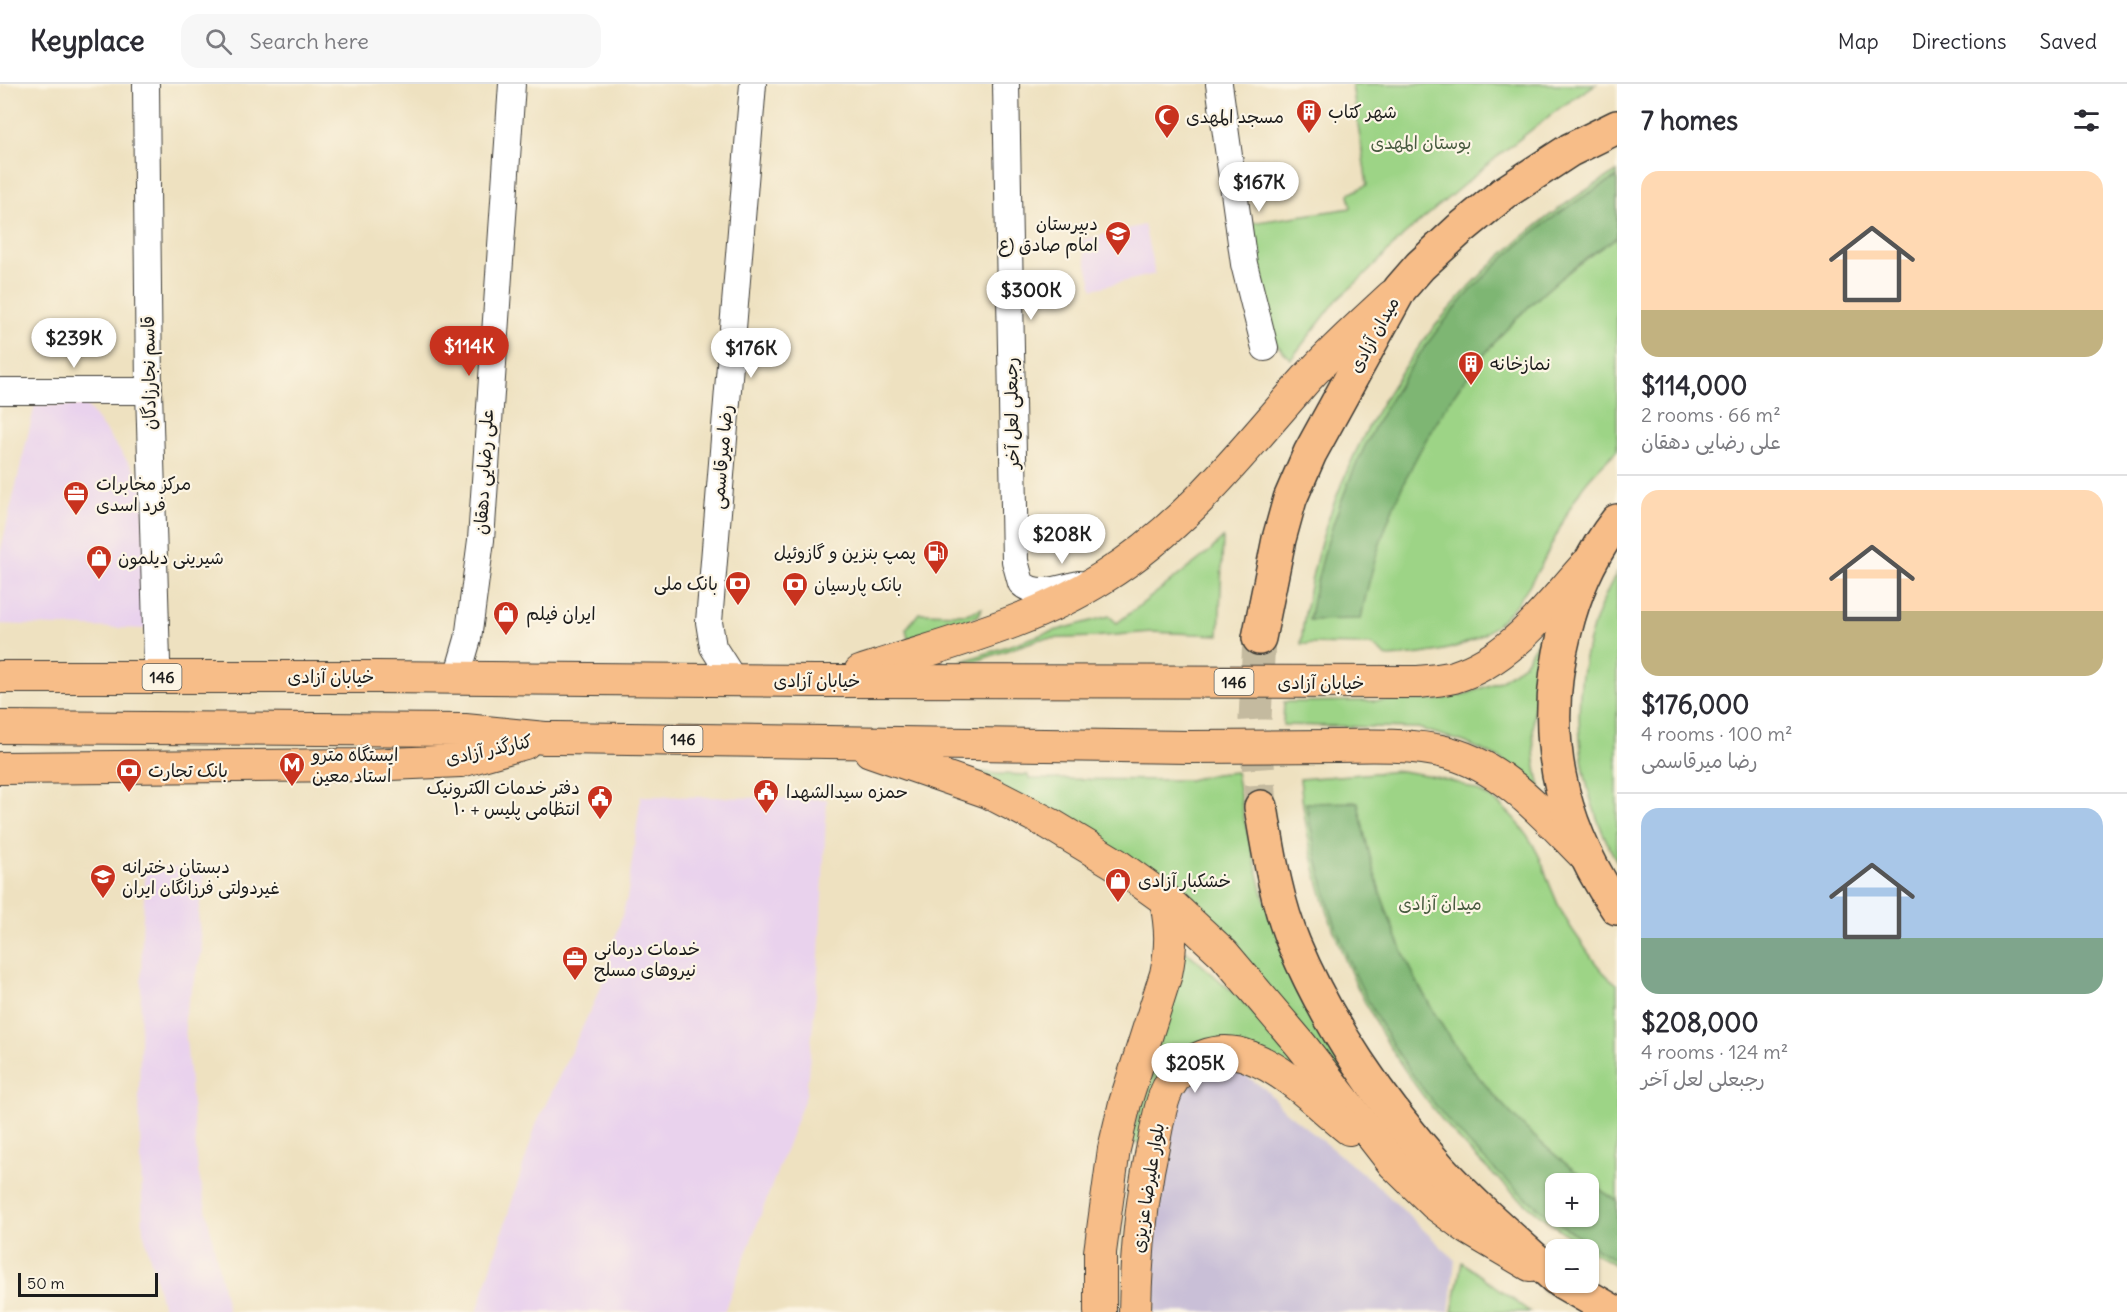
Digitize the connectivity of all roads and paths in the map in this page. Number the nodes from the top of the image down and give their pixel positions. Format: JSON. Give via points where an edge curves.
{"nodes":[{"id":1,"x":146,"y":84,"type":"edge"},
{"id":2,"x":512,"y":84,"type":"edge"},
{"id":3,"x":753,"y":84,"type":"edge"},
{"id":4,"x":1006,"y":84,"type":"edge"},
{"id":5,"x":1219,"y":84,"type":"edge"},
{"id":6,"x":1617,"y":110,"type":"edge"},
{"id":7,"x":1617,"y":128,"type":"edge"},
{"id":8,"x":1570,"y":150,"type":"junction"},
{"id":9,"x":1400,"y":289,"type":"junction"},
{"id":10,"x":1264,"y":348,"type":"dead end"},
{"id":11,"x":0,"y":391,"type":"edge"},
{"id":12,"x":149,"y":391,"type":"junction"},
{"id":13,"x":1617,"y":521,"type":"edge"},
{"id":14,"x":1589,"y":562,"type":"junction"},
{"id":15,"x":1102,"y":579,"type":"junction"},
{"id":16,"x":1259,"y":638,"type":"tunnel mouth"},
{"id":17,"x":0,"y":658,"type":"edge"},
{"id":18,"x":157,"y":661,"type":"junction"},
{"id":19,"x":0,"y":677,"type":"edge"},
{"id":20,"x":377,"y":677,"type":"junction"},
{"id":21,"x":457,"y":677,"type":"junction"},
{"id":22,"x":734,"y":680,"type":"junction"},
{"id":23,"x":833,"y":681,"type":"junction"},
{"id":24,"x":0,"y":727,"type":"edge"},
{"id":25,"x":545,"y":738,"type":"junction"},
{"id":26,"x":841,"y":742,"type":"junction"},
{"id":27,"x":0,"y":768,"type":"edge"},
{"id":28,"x":1261,"y":807,"type":"tunnel mouth"},
{"id":29,"x":1585,"y":856,"type":"junction"},
{"id":30,"x":1166,"y":900,"type":"junction"},
{"id":31,"x":1617,"y":908,"type":"edge"},
{"id":32,"x":1114,"y":1149,"type":"junction"},
{"id":33,"x":1150,"y":1158,"type":"junction"},
{"id":34,"x":1393,"y":1162,"type":"junction"},
{"id":35,"x":1545,"y":1268,"type":"edge"},
{"id":36,"x":1545,"y":1272,"type":"edge"},
{"id":37,"x":1581,"y":1293,"type":"edge"},
{"id":38,"x":1100,"y":1312,"type":"edge"},
{"id":39,"x":1135,"y":1312,"type":"edge"},
{"id":40,"x":1614,"y":1312,"type":"edge"}],
"edges":[{"from":1,"to":12,"type":"street","name":"قاسم نجارزادگان"},
{"from":2,"to":21,"type":"street","name":"علی رضایی دهقان","via":[[480,540],[468,639]]},
{"from":3,"to":22,"type":"street","name":"رضا میرقاسمی","via":[[709,622],[713,647]]},
{"from":4,"to":15,"type":"street","name":"رجبعلی لعل آخر","via":[[1015,561],[1021,583],[1032,590],[1052,590]]},
{"from":5,"to":10,"type":"street","via":[[1244,264]]},
{"from":6,"to":8,"type":"highway"},
{"from":7,"to":8,"type":"highway","name":"میدان آزادی"},
{"from":8,"to":9,"type":"highway","name":"میدان آزادی","via":[[1504,193],[1420,266]]},
{"from":9,"to":15,"type":"main road","via":[[1334,350],[1207,492],[1161,535]]},
{"from":9,"to":16,"type":"highway","name":"میدان آزادی","via":[[1310,453],[1290,499]]},
{"from":11,"to":12,"type":"street"},
{"from":12,"to":18,"type":"street","name":"قاسم نجارزادگان"},
{"from":13,"to":14,"type":"highway"},
{"from":14,"to":23,"type":"main road","name":"خیابان آزادی","number":"146","via":[[1512,645],[1485,664],[1442,680],[1345,684]]},
{"from":14,"to":29,"type":"highway","via":[[1571,606],[1556,669],[1553,701],[1558,775],[1572,827]]},
{"from":15,"to":23,"type":"main road","via":[[1000,628]]},
{"from":17,"to":18,"type":"main road"},
{"from":18,"to":20,"type":"main road","via":[[290,666]]},
{"from":19,"to":20,"type":"main road","name":"خیابان آزادی","number":"146"},
{"from":20,"to":21,"type":"main road","name":"خیابان آزادی","number":"146"},
{"from":21,"to":22,"type":"main road","name":"خیابان آزادی","number":"146"},
{"from":22,"to":23,"type":"main road","name":"خیابان آزادی","number":"146"},
{"from":24,"to":25,"type":"main road","number":"146","via":[[465,730]]},
{"from":25,"to":26,"type":"main road","number":"146"},
{"from":25,"to":27,"type":"main road","name":"کنارگذر آزادی","via":[[461,761]]},
{"from":26,"to":29,"type":"main road","number":"146","via":[[1365,746],[1448,753],[1495,774]]},
{"from":26,"to":30,"type":"main road","via":[[988,792],[1116,864]]},
{"from":28,"to":35,"type":"highway","via":[[1270,864],[1294,943],[1335,1025],[1384,1100],[1441,1170]]},
{"from":29,"to":31,"type":"highway"},
{"from":30,"to":32,"type":"main road","name":"بلوار علیرضا عزیزی","via":[[1172,942],[1166,974]]},
{"from":30,"to":34,"type":"main road","via":[[1224,954]]},
{"from":32,"to":33,"type":"main road"},
{"from":32,"to":38,"type":"main road","name":"بلوار علیرضا عزیزی","via":[[1100,1252]]},
{"from":33,"to":34,"type":"main road","name":"بلوار علیرضا عزیزی","via":[[1168,1088],[1195,1059],[1225,1052],[1250,1057],[1274,1070]]},
{"from":33,"to":39,"type":"main road","name":"بلوار علیرضا عزیزی","via":[[1138,1242]]},
{"from":34,"to":36,"type":"main road","via":[[1435,1204],[1468,1229]]},
{"from":37,"to":40,"type":"highway"}]}
